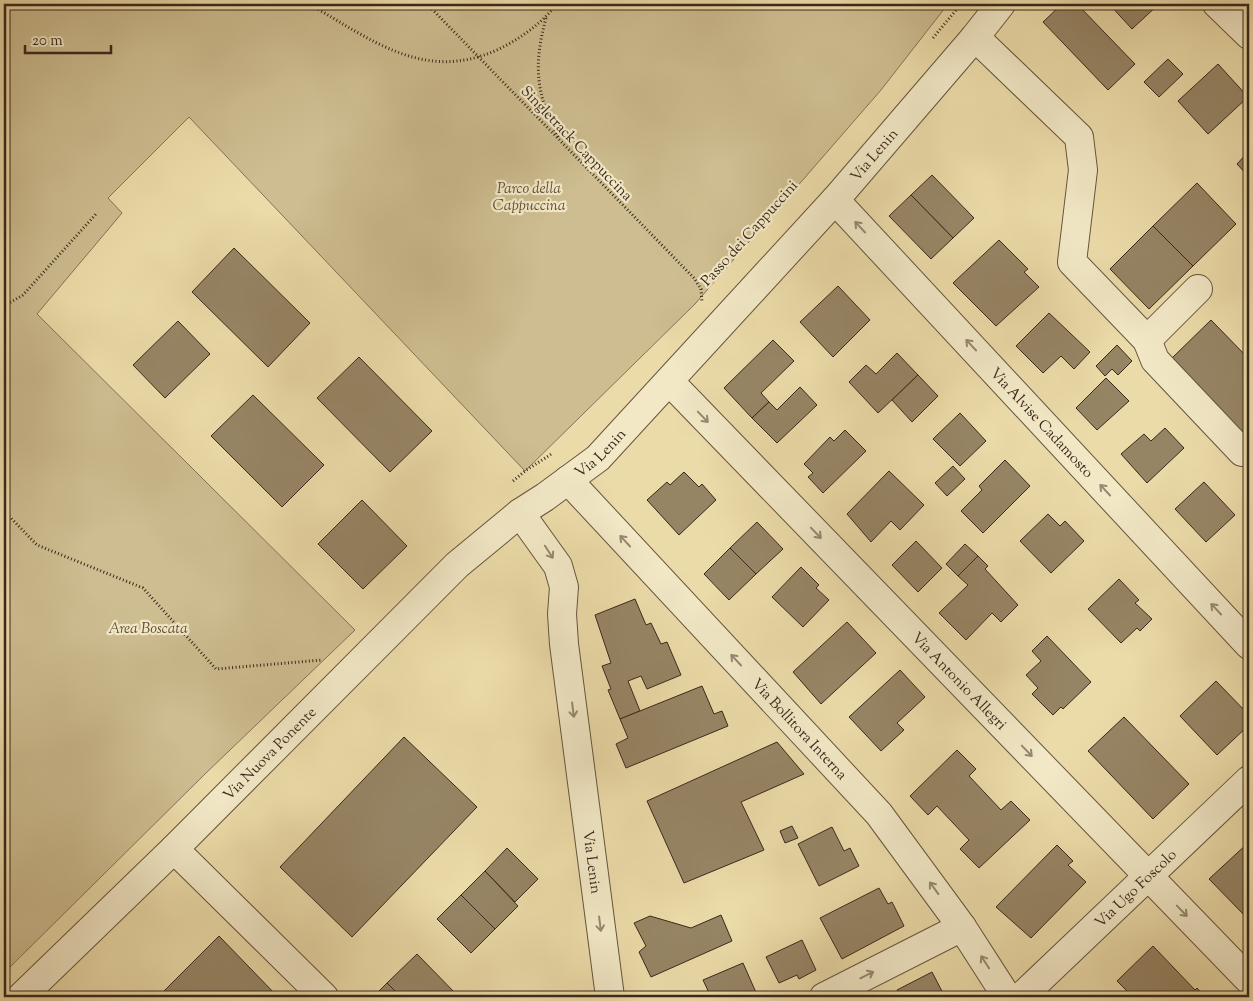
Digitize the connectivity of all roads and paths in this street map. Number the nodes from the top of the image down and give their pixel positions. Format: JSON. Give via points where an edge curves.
{"nodes":[{"id":1,"x":309,"y":4,"type":"edge"},
{"id":2,"x":427,"y":4,"type":"edge"},
{"id":3,"x":557,"y":4,"type":"edge"},
{"id":4,"x":962,"y":4,"type":"edge"},
{"id":5,"x":1001,"y":4,"type":"edge"},
{"id":6,"x":1217,"y":4,"type":"edge"},
{"id":7,"x":546,"y":18,"type":"junction"},
{"id":8,"x":1249,"y":35,"type":"edge"},
{"id":9,"x":975,"y":37,"type":"junction"},
{"id":10,"x":932,"y":40,"type":"dead end"},
{"id":11,"x":478,"y":58,"type":"junction"},
{"id":12,"x":561,"y":142,"type":"junction"},
{"id":13,"x":836,"y":200,"type":"junction"},
{"id":14,"x":96,"y":214,"type":"dead end"},
{"id":15,"x":1198,"y":289,"type":"dead end"},
{"id":16,"x":709,"y":296,"type":"dead end"},
{"id":17,"x":702,"y":303,"type":"junction"},
{"id":18,"x":4,"y":306,"type":"edge"},
{"id":19,"x":696,"y":309,"type":"dead end"},
{"id":20,"x":1147,"y":340,"type":"junction"},
{"id":21,"x":670,"y":382,"type":"junction"},
{"id":22,"x":554,"y":452,"type":"dead end"},
{"id":23,"x":1242,"y":452,"type":"dead end"},
{"id":24,"x":539,"y":462,"type":"dead end"},
{"id":25,"x":568,"y":480,"type":"junction"},
{"id":26,"x":4,"y":511,"type":"edge"},
{"id":27,"x":520,"y":513,"type":"junction"},
{"id":28,"x":1249,"y":645,"type":"edge"},
{"id":29,"x":325,"y":660,"type":"dead end"},
{"id":30,"x":1249,"y":780,"type":"edge"},
{"id":31,"x":174,"y":849,"type":"junction"},
{"id":32,"x":1148,"y":876,"type":"junction"},
{"id":33,"x":962,"y":927,"type":"junction"},
{"id":34,"x":1249,"y":980,"type":"edge"},
{"id":35,"x":21,"y":997,"type":"edge"},
{"id":36,"x":324,"y":997,"type":"edge"},
{"id":37,"x":610,"y":997,"type":"edge"},
{"id":38,"x":824,"y":997,"type":"edge"},
{"id":39,"x":1007,"y":997,"type":"edge"},
{"id":40,"x":1021,"y":997,"type":"edge"}],
"edges":[{"from":1,"to":11,"type":"path","via":[[388,50],[446,63]]},
{"from":2,"to":11,"type":"path","name":"Singletrack Cappuccina"},
{"from":3,"to":7,"type":"path"},
{"from":4,"to":10,"type":"path"},
{"from":5,"to":9,"type":"street","name":"Via Lenin"},
{"from":6,"to":8,"type":"street"},
{"from":7,"to":11,"type":"path","via":[[512,43]]},
{"from":7,"to":12,"type":"path","via":[[539,43],[537,74],[546,111]]},
{"from":9,"to":13,"type":"street","name":"Via Lenin"},
{"from":9,"to":20,"type":"street","via":[[1079,137],[1083,170],[1072,262]]},
{"from":11,"to":12,"type":"path","name":"Singletrack Cappuccina"},
{"from":12,"to":17,"type":"path","name":"Singletrack Cappuccina","via":[[694,278],[701,289]]},
{"from":13,"to":21,"type":"street","name":"Via Lenin"},
{"from":28,"to":13,"type":"street","name":"Via Alvise Cadamosto","one_way":true},
{"from":14,"to":18,"type":"path","via":[[23,295]]},
{"from":15,"to":20,"type":"street"},
{"from":16,"to":17,"type":"path","name":"Passo dei Cappuccini"},
{"from":17,"to":19,"type":"path","name":"Passo dei Cappuccini"},
{"from":20,"to":23,"type":"street","via":[[1155,360]]},
{"from":21,"to":25,"type":"street","name":"Via Lenin","via":[[598,458]]},
{"from":21,"to":32,"type":"street","name":"Via Antonio Allegri","one_way":true},
{"from":22,"to":24,"type":"path"},
{"from":25,"to":27,"type":"street","name":"Via Lenin"},
{"from":33,"to":25,"type":"street","name":"Via Bollitora Interna","one_way":true,"via":[[879,814]]},
{"from":26,"to":29,"type":"path","via":[[37,545],[143,588],[216,669]]},
{"from":27,"to":31,"type":"street","name":"Via Nuova Ponente","via":[[449,557]]},
{"from":27,"to":37,"type":"street","name":"Via Lenin","one_way":true,"via":[[558,566],[564,587],[564,644]]},
{"from":30,"to":32,"type":"street","name":"Via Ugo Foscolo"},
{"from":31,"to":35,"type":"street","name":"Via Nuova Ponente"},
{"from":31,"to":36,"type":"street"},
{"from":32,"to":34,"type":"street","name":"Via Antonio Allegri","one_way":true},
{"from":32,"to":40,"type":"street","name":"Via Ugo Foscolo"},
{"from":38,"to":33,"type":"street","one_way":true},
{"from":39,"to":33,"type":"street","name":"Via Bollitora Interna","one_way":true}]}
